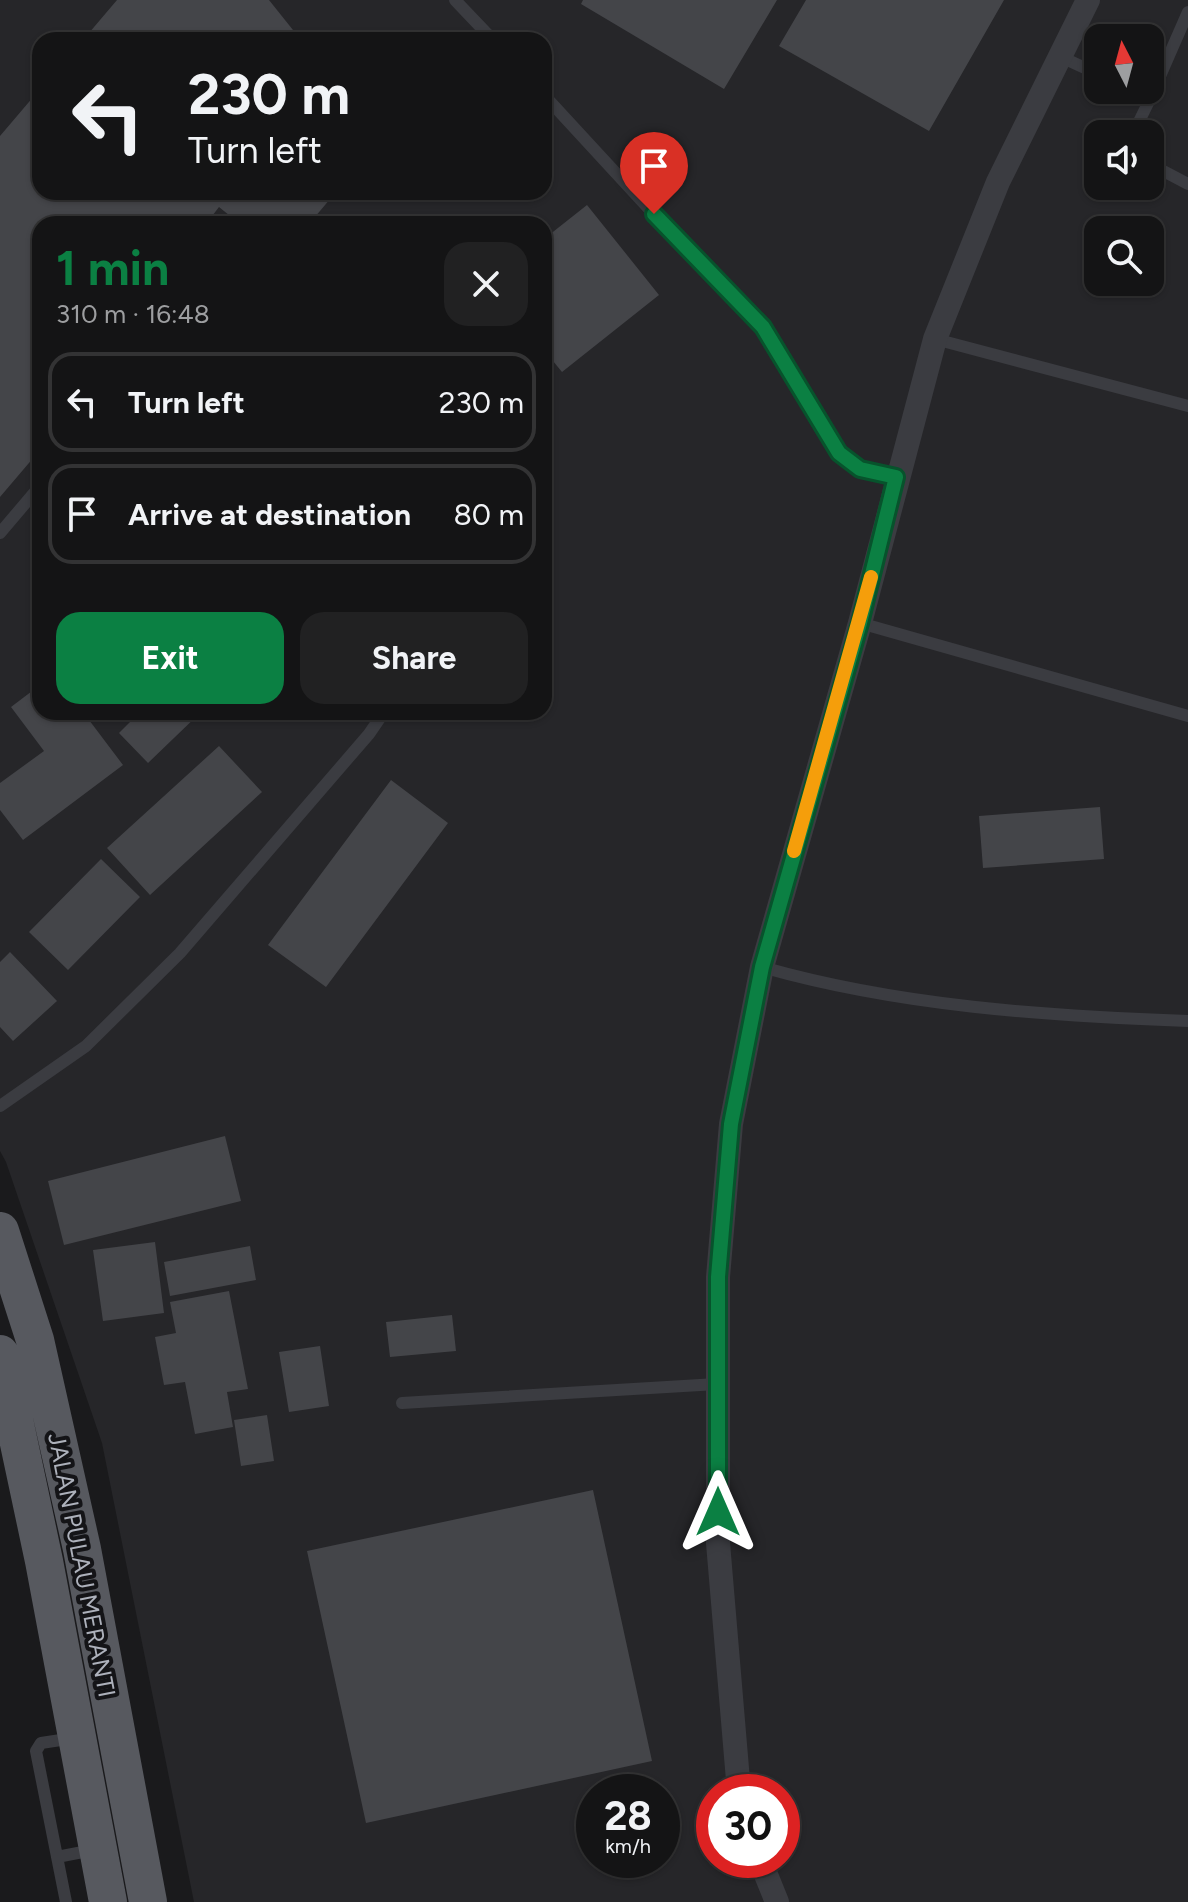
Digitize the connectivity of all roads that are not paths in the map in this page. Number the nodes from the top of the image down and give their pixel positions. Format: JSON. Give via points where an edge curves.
{"nodes":[{"id":1,"x":455,"y":0,"type":"edge"},
{"id":2,"x":1088,"y":0,"type":"edge"},
{"id":3,"x":1188,"y":12,"type":"edge"},
{"id":4,"x":485,"y":32,"type":"edge"},
{"id":5,"x":1061,"y":57,"type":"junction"},
{"id":6,"x":1164,"y":67,"type":"edge"},
{"id":7,"x":1084,"y":68,"type":"edge"},
{"id":8,"x":552,"y":104,"type":"edge"},
{"id":9,"x":1164,"y":171,"type":"edge"},
{"id":10,"x":1188,"y":184,"type":"edge"},
{"id":11,"x":935,"y":339,"type":"junction"},
{"id":12,"x":1188,"y":406,"type":"edge"},
{"id":13,"x":896,"y":477,"type":"junction"},
{"id":14,"x":32,"y":495,"type":"edge"},
{"id":15,"x":0,"y":533,"type":"edge"},
{"id":16,"x":860,"y":623,"type":"junction"},
{"id":17,"x":1188,"y":716,"type":"edge"},
{"id":18,"x":378,"y":720,"type":"edge"},
{"id":19,"x":762,"y":967,"type":"junction"},
{"id":20,"x":1188,"y":1021,"type":"edge"},
{"id":21,"x":0,"y":1106,"type":"edge"},
{"id":22,"x":0,"y":1231,"type":"edge"},
{"id":23,"x":0,"y":1354,"type":"edge"},
{"id":24,"x":717,"y":1384,"type":"junction"},
{"id":25,"x":402,"y":1403,"type":"dead end"},
{"id":26,"x":76,"y":1737,"type":"junction"},
{"id":27,"x":737,"y":1774,"type":"edge"},
{"id":28,"x":97,"y":1849,"type":"junction"},
{"id":29,"x":57,"y":1857,"type":"junction"},
{"id":30,"x":767,"y":1878,"type":"edge"},
{"id":31,"x":66,"y":1902,"type":"edge"},
{"id":32,"x":108,"y":1902,"type":"edge"},
{"id":33,"x":148,"y":1902,"type":"edge"},
{"id":34,"x":777,"y":1902,"type":"edge"}],
"edges":[{"from":1,"to":4,"type":"lane"},
{"from":2,"to":5,"type":"street"},
{"from":3,"to":6,"type":"lane"},
{"from":5,"to":7,"type":"lane"},
{"from":5,"to":11,"type":"street","via":[[998,182]]},
{"from":8,"to":13,"type":"lane","via":[[763,327],[839,453],[860,469]]},
{"from":9,"to":10,"type":"lane"},
{"from":11,"to":12,"type":"lane"},
{"from":11,"to":13,"type":"street"},
{"from":13,"to":16,"type":"street"},
{"from":14,"to":15,"type":"lane"},
{"from":16,"to":17,"type":"lane"},
{"from":16,"to":19,"type":"street"},
{"from":18,"to":21,"type":"lane","via":[[180,953],[86,1046]]},
{"from":19,"to":20,"type":"lane","via":[[816,982],[978,1007]]},
{"from":19,"to":24,"type":"street","via":[[731,1124],[718,1277]]},
{"from":22,"to":33,"type":"main road","name":"JALAN PULAU MERANTI","via":[[35,1340],[82,1549]]},
{"from":23,"to":26,"type":"main road","name":"JALAN PULAU MERANTI"},
{"from":24,"to":25,"type":"lane"},
{"from":24,"to":27,"type":"street","via":[[718,1543]]},
{"from":26,"to":28,"type":"main road","name":"JALAN PULAU MERANTI"},
{"from":26,"to":29,"type":"lane","via":[[41,1743],[36,1751]]},
{"from":28,"to":29,"type":"lane"},
{"from":28,"to":32,"type":"main road","name":"JALAN PULAU MERANTI"},
{"from":29,"to":31,"type":"lane"},
{"from":30,"to":34,"type":"street"}]}
